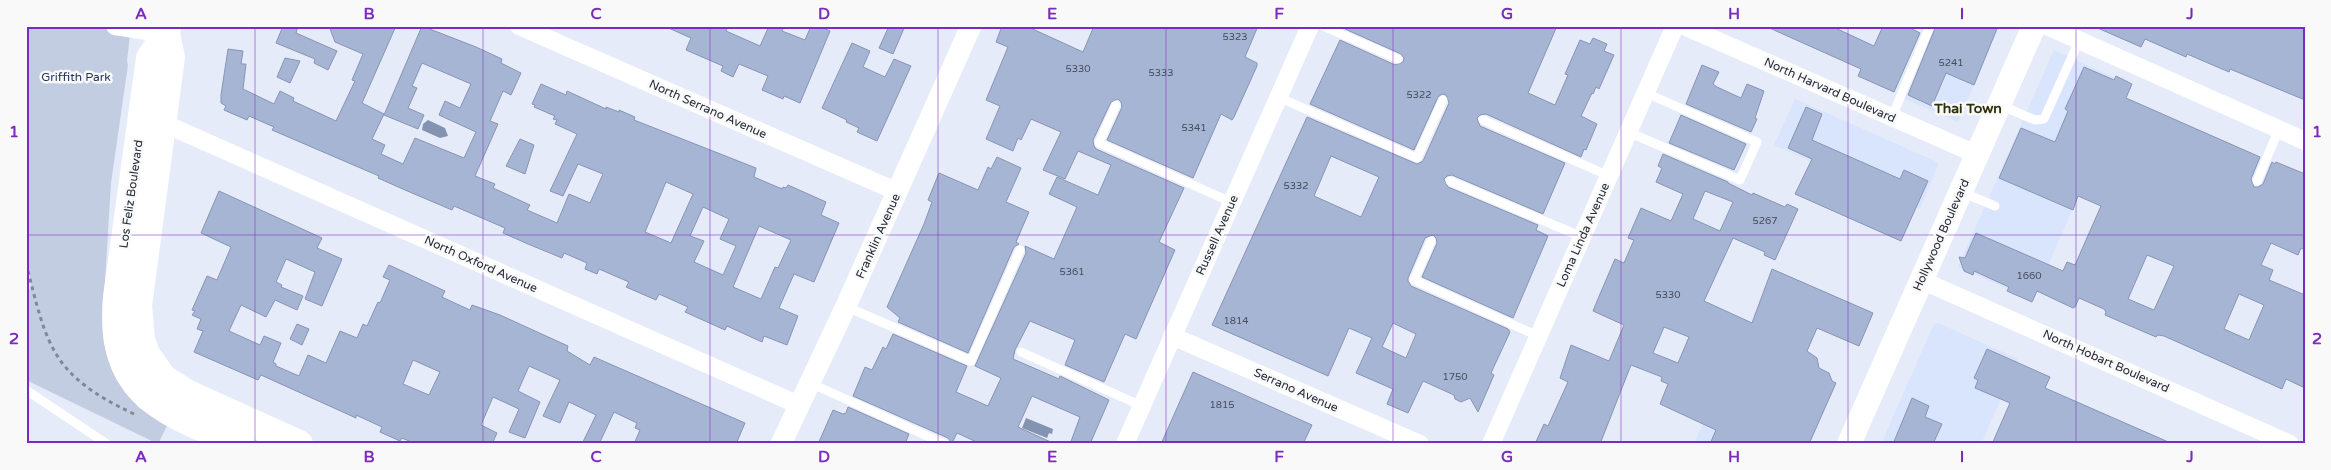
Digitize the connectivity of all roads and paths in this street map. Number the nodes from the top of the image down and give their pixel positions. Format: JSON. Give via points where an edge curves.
{"nodes":[{"id":1,"x":115,"y":26,"type":"edge"},
{"id":2,"x":519,"y":26,"type":"edge"},
{"id":3,"x":971,"y":26,"type":"edge"},
{"id":4,"x":1310,"y":26,"type":"edge"},
{"id":5,"x":1323,"y":26,"type":"edge"},
{"id":6,"x":1675,"y":26,"type":"edge"},
{"id":7,"x":1684,"y":26,"type":"edge"},
{"id":8,"x":1930,"y":26,"type":"edge"},
{"id":9,"x":2034,"y":26,"type":"edge"},
{"id":10,"x":2047,"y":26,"type":"edge"},
{"id":11,"x":166,"y":30,"type":"edge"},
{"id":12,"x":2079,"y":40,"type":"junction"},
{"id":13,"x":1398,"y":59,"type":"dead end"},
{"id":14,"x":1646,"y":93,"type":"junction"},
{"id":15,"x":1278,"y":97,"type":"junction"},
{"id":16,"x":1443,"y":100,"type":"dead end"},
{"id":17,"x":1999,"y":104,"type":"junction"},
{"id":18,"x":1116,"y":105,"type":"dead end"},
{"id":19,"x":1892,"y":117,"type":"junction"},
{"id":20,"x":1483,"y":120,"type":"dead end"},
{"id":21,"x":163,"y":123,"type":"junction"},
{"id":22,"x":2279,"y":129,"type":"junction"},
{"id":23,"x":1628,"y":132,"type":"junction"},
{"id":24,"x":2305,"y":141,"type":"edge"},
{"id":25,"x":1976,"y":154,"type":"junction"},
{"id":26,"x":1609,"y":176,"type":"junction"},
{"id":27,"x":1450,"y":181,"type":"dead end"},
{"id":28,"x":2256,"y":181,"type":"dead end"},
{"id":29,"x":1960,"y":191,"type":"junction"},
{"id":30,"x":898,"y":192,"type":"junction"},
{"id":31,"x":1232,"y":202,"type":"junction"},
{"id":32,"x":1995,"y":206,"type":"dead end"},
{"id":33,"x":1582,"y":237,"type":"junction"},
{"id":34,"x":1432,"y":241,"type":"dead end"},
{"id":35,"x":1020,"y":250,"type":"dead end"},
{"id":36,"x":26,"y":263,"type":"edge"},
{"id":37,"x":1921,"y":280,"type":"junction"},
{"id":38,"x":846,"y":306,"type":"junction"},
{"id":39,"x":1172,"y":336,"type":"junction"},
{"id":40,"x":1538,"y":336,"type":"junction"},
{"id":41,"x":1021,"y":352,"type":"dead end"},
{"id":42,"x":133,"y":357,"type":"junction"},
{"id":43,"x":810,"y":383,"type":"junction"},
{"id":44,"x":26,"y":390,"type":"edge"},
{"id":45,"x":799,"y":405,"type":"junction"},
{"id":46,"x":1142,"y":406,"type":"junction"},
{"id":47,"x":139,"y":417,"type":"dead end"},
{"id":48,"x":108,"y":444,"type":"edge"},
{"id":49,"x":241,"y":444,"type":"edge"},
{"id":50,"x":300,"y":444,"type":"edge"},
{"id":51,"x":781,"y":444,"type":"edge"},
{"id":52,"x":944,"y":444,"type":"edge"},
{"id":53,"x":1125,"y":444,"type":"edge"},
{"id":54,"x":1420,"y":444,"type":"edge"},
{"id":55,"x":1491,"y":444,"type":"edge"},
{"id":56,"x":1849,"y":444,"type":"edge"},
{"id":57,"x":2290,"y":444,"type":"edge"}],
"edges":[{"from":1,"to":11,"type":"street"},
{"from":2,"to":30,"type":"street","name":"North Serrano Avenue"},
{"from":3,"to":30,"type":"street","name":"Franklin Avenue"},
{"from":4,"to":15,"type":"street","name":"Russell Avenue"},
{"from":5,"to":13,"type":"lane"},
{"from":6,"to":14,"type":"street","name":"Loma Linda Avenue"},
{"from":7,"to":19,"type":"street","name":"North Harvard Boulevard"},
{"from":8,"to":19,"type":"lane"},
{"from":9,"to":17,"type":"main road","name":"Hollywood Boulevard"},
{"from":10,"to":12,"type":"street"},
{"from":11,"to":21,"type":"main road","name":"Los Feliz Boulevard","via":[[171,57]]},
{"from":11,"to":42,"type":"main road","name":"Los Feliz Boulevard","via":[[150,58],[114,323]]},
{"from":12,"to":17,"type":"lane","via":[[2044,119],[2035,120]]},
{"from":12,"to":22,"type":"street"},
{"from":14,"to":23,"type":"street","name":"Loma Linda Avenue"},
{"from":14,"to":23,"type":"lane","via":[[1757,142],[1740,180]]},
{"from":15,"to":16,"type":"lane","via":[[1417,158]]},
{"from":15,"to":31,"type":"street","name":"Russell Avenue"},
{"from":17,"to":25,"type":"main road","name":"Hollywood Boulevard"},
{"from":18,"to":31,"type":"lane","via":[[1099,144]]},
{"from":19,"to":25,"type":"street","name":"North Harvard Boulevard"},
{"from":20,"to":26,"type":"lane"},
{"from":21,"to":42,"type":"main road","name":"Los Feliz Boulevard"},
{"from":21,"to":45,"type":"street","name":"North Oxford Avenue"},
{"from":22,"to":24,"type":"street"},
{"from":22,"to":28,"type":"lane"},
{"from":23,"to":26,"type":"street","name":"Loma Linda Avenue"},
{"from":25,"to":29,"type":"main road","name":"Hollywood Boulevard"},
{"from":26,"to":33,"type":"street","name":"Loma Linda Avenue"},
{"from":27,"to":33,"type":"lane"},
{"from":29,"to":32,"type":"lane"},
{"from":29,"to":37,"type":"main road","name":"Hollywood Boulevard"},
{"from":30,"to":38,"type":"street","name":"Franklin Avenue"},
{"from":31,"to":39,"type":"street","name":"Russell Avenue"},
{"from":33,"to":40,"type":"street","name":"Loma Linda Avenue"},
{"from":34,"to":40,"type":"lane","via":[[1414,280]]},
{"from":35,"to":38,"type":"lane","via":[[971,361]]},
{"from":36,"to":47,"type":"path","via":[[42,325],[54,353],[70,373],[93,392]]},
{"from":37,"to":56,"type":"main road","name":"Hollywood Boulevard"},
{"from":37,"to":57,"type":"street","name":"North Hobart Boulevard"},
{"from":38,"to":43,"type":"street","name":"Franklin Avenue"},
{"from":39,"to":46,"type":"street","name":"Russell Avenue"},
{"from":39,"to":54,"type":"street","name":"Serrano Avenue"},
{"from":40,"to":55,"type":"street","name":"Loma Linda Avenue"},
{"from":41,"to":46,"type":"lane"},
{"from":42,"to":49,"type":"main road","via":[[135,383],[149,398],[185,421]]},
{"from":42,"to":50,"type":"main road","via":[[154,368],[175,386]]},
{"from":43,"to":45,"type":"street","name":"Franklin Avenue"},
{"from":43,"to":52,"type":"lane"},
{"from":44,"to":48,"type":"lane"},
{"from":45,"to":51,"type":"street","name":"Franklin Avenue"},
{"from":46,"to":53,"type":"street","name":"Russell Avenue"}]}
